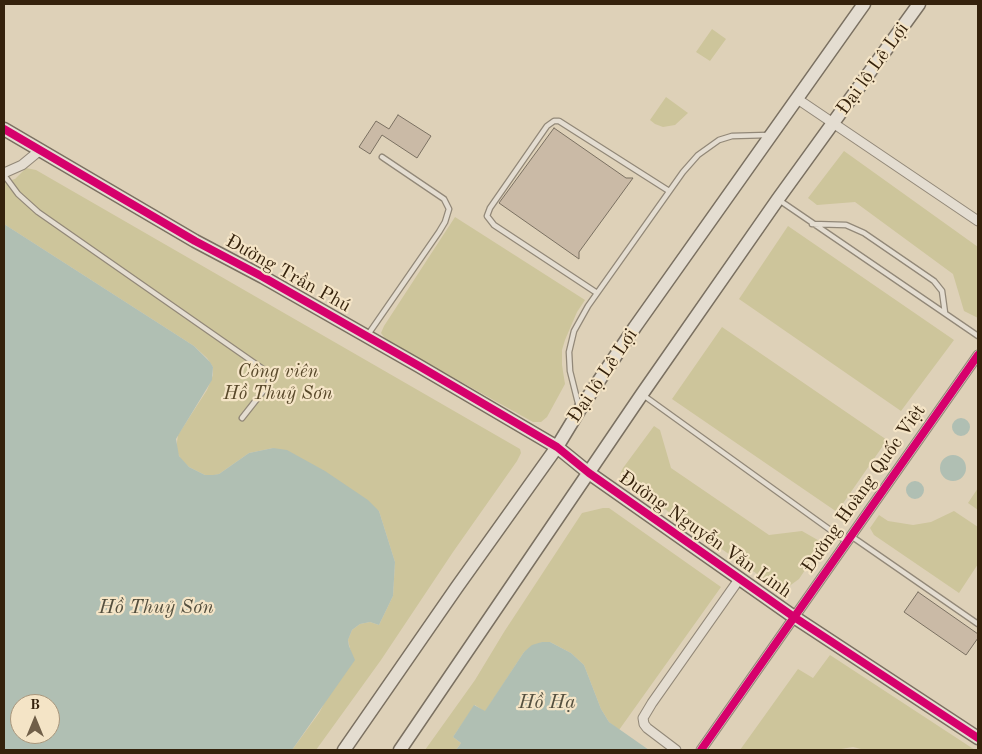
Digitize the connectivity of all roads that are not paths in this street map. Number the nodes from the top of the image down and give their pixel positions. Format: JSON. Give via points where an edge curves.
{"nodes":[{"id":1,"x":864,"y":4,"type":"edge"},
{"id":2,"x":919,"y":4,"type":"edge"},
{"id":3,"x":796,"y":98,"type":"junction"},
{"id":4,"x":834,"y":122,"type":"junction"},
{"id":5,"x":4,"y":129,"type":"edge"},
{"id":6,"x":770,"y":135,"type":"junction"},
{"id":7,"x":39,"y":151,"type":"junction"},
{"id":8,"x":382,"y":157,"type":"dead end"},
{"id":9,"x":4,"y":174,"type":"edge"},
{"id":10,"x":669,"y":191,"type":"junction"},
{"id":11,"x":778,"y":199,"type":"junction"},
{"id":12,"x":978,"y":221,"type":"edge"},
{"id":13,"x":812,"y":224,"type":"junction"},
{"id":14,"x":597,"y":293,"type":"junction"},
{"id":15,"x":945,"y":314,"type":"junction"},
{"id":16,"x":978,"y":336,"type":"edge"},
{"id":17,"x":366,"y":337,"type":"junction"},
{"id":18,"x":978,"y":355,"type":"edge"},
{"id":19,"x":642,"y":394,"type":"junction"},
{"id":20,"x":580,"y":409,"type":"junction"},
{"id":21,"x":242,"y":418,"type":"dead end"},
{"id":22,"x":557,"y":448,"type":"junction"},
{"id":23,"x":589,"y":473,"type":"junction"},
{"id":24,"x":849,"y":539,"type":"junction"},
{"id":25,"x":740,"y":578,"type":"junction"},
{"id":26,"x":794,"y":617,"type":"junction"},
{"id":27,"x":978,"y":623,"type":"edge"},
{"id":28,"x":978,"y":738,"type":"edge"},
{"id":29,"x":344,"y":750,"type":"edge"},
{"id":30,"x":400,"y":750,"type":"edge"},
{"id":31,"x":676,"y":750,"type":"edge"},
{"id":32,"x":701,"y":750,"type":"edge"}],
"edges":[{"from":1,"to":3,"type":"main road","name":"Đại lộ Lê Lợi"},
{"from":2,"to":4,"type":"main road","name":"Đại lộ Lê Lợi"},
{"from":3,"to":4,"type":"street"},
{"from":3,"to":6,"type":"main road","name":"Đại lộ Lê Lợi"},
{"from":4,"to":11,"type":"main road","name":"Đại lộ Lê Lợi"},
{"from":4,"to":12,"type":"street"},
{"from":5,"to":7,"type":"main road","name":"Đường Trần Phú"},
{"from":6,"to":10,"type":"lane","via":[[744,134],[719,140],[690,162]]},
{"from":6,"to":20,"type":"main road","name":"Đại lộ Lê Lợi"},
{"from":7,"to":9,"type":"street"},
{"from":7,"to":17,"type":"main road","name":"Đường Trần Phú"},
{"from":8,"to":17,"type":"lane","via":[[439,196],[449,209],[439,232]]},
{"from":9,"to":21,"type":"lane","via":[[26,203],[59,228],[266,371],[270,378],[268,385]]},
{"from":10,"to":14,"type":"lane"},
{"from":10,"to":14,"type":"lane","via":[[559,121],[547,126],[487,216],[494,225]]},
{"from":11,"to":13,"type":"lane"},
{"from":11,"to":19,"type":"main road","name":"Đại lộ Lê Lợi"},
{"from":13,"to":15,"type":"lane"},
{"from":13,"to":15,"type":"lane","via":[[853,228],[934,281],[942,291]]},
{"from":14,"to":20,"type":"lane","via":[[577,324],[569,352],[570,371]]},
{"from":15,"to":16,"type":"lane"},
{"from":17,"to":22,"type":"main road","name":"Đường Trần Phú"},
{"from":18,"to":24,"type":"street","name":"Đường Hoàng Quốc Việt"},
{"from":19,"to":23,"type":"main road","name":"Đại lộ Lê Lợi"},
{"from":19,"to":24,"type":"lane"},
{"from":20,"to":22,"type":"main road","name":"Đại lộ Lê Lợi"},
{"from":22,"to":23,"type":"main road","name":"Đường Nguyễn Văn Linh"},
{"from":22,"to":29,"type":"main road","name":"Đại lộ Lê Lợi"},
{"from":23,"to":25,"type":"main road","name":"Đường Nguyễn Văn Linh"},
{"from":23,"to":30,"type":"main road","name":"Đại lộ Lê Lợi"},
{"from":24,"to":26,"type":"street","name":"Đường Hoàng Quốc Việt"},
{"from":24,"to":27,"type":"lane"},
{"from":25,"to":26,"type":"main road","name":"Đường Nguyễn Văn Linh"},
{"from":25,"to":31,"type":"street","via":[[644,718],[647,728]]},
{"from":26,"to":28,"type":"main road","name":"Đường Nguyễn Văn Linh"},
{"from":26,"to":32,"type":"street","name":"Đường Hoàng Quốc Việt"}]}
